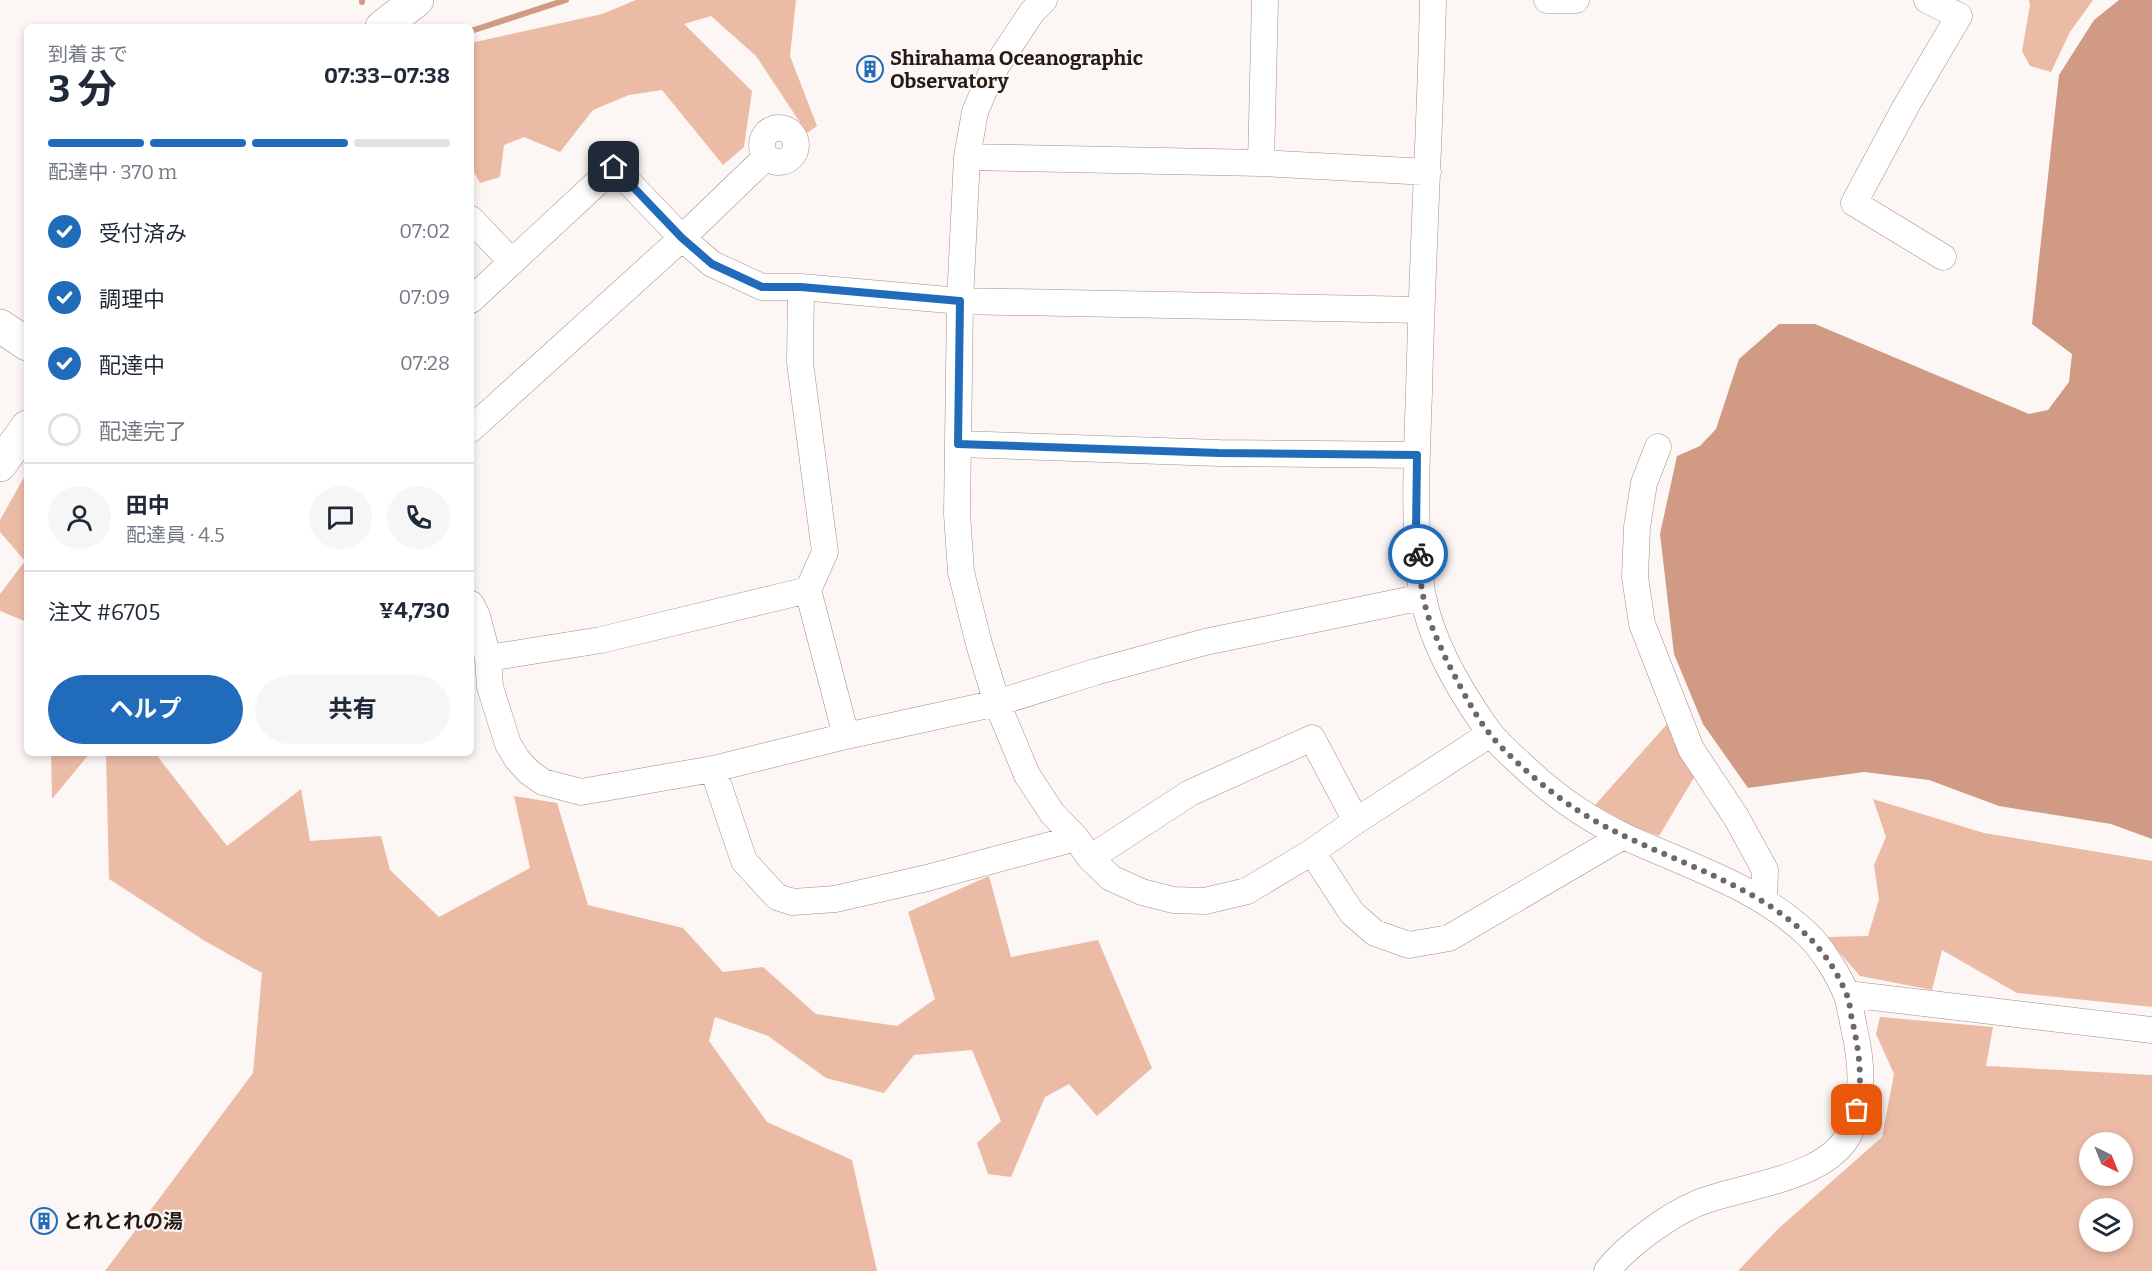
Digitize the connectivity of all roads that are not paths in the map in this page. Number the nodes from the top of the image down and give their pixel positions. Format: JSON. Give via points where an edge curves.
{"nodes":[{"id":1,"x":1044,"y":0,"type":"edge"},
{"id":2,"x":1265,"y":0,"type":"edge"},
{"id":3,"x":1433,"y":0,"type":"edge"},
{"id":4,"x":1547,"y":0,"type":"edge"},
{"id":5,"x":1576,"y":0,"type":"edge"},
{"id":6,"x":1927,"y":0,"type":"edge"},
{"id":7,"x":766,"y":156,"type":"dead end"},
{"id":8,"x":967,"y":157,"type":"junction"},
{"id":9,"x":1261,"y":163,"type":"junction"},
{"id":10,"x":1428,"y":172,"type":"junction"},
{"id":11,"x":474,"y":222,"type":"edge"},
{"id":12,"x":682,"y":238,"type":"junction"},
{"id":13,"x":1943,"y":257,"type":"dead end"},
{"id":14,"x":512,"y":262,"type":"junction"},
{"id":15,"x":801,"y":287,"type":"junction"},
{"id":16,"x":474,"y":297,"type":"edge"},
{"id":17,"x":960,"y":301,"type":"junction"},
{"id":18,"x":1421,"y":310,"type":"junction"},
{"id":19,"x":0,"y":327,"type":"edge"},
{"id":20,"x":24,"y":342,"type":"edge"},
{"id":21,"x":474,"y":424,"type":"edge"},
{"id":22,"x":24,"y":431,"type":"edge"},
{"id":23,"x":958,"y":444,"type":"junction"},
{"id":24,"x":1658,"y":447,"type":"dead end"},
{"id":25,"x":1417,"y":455,"type":"junction"},
{"id":26,"x":0,"y":465,"type":"edge"},
{"id":27,"x":808,"y":590,"type":"junction"},
{"id":28,"x":1423,"y":597,"type":"junction"},
{"id":29,"x":474,"y":610,"type":"edge"},
{"id":30,"x":489,"y":658,"type":"junction"},
{"id":31,"x":997,"y":703,"type":"junction"},
{"id":32,"x":1490,"y":734,"type":"junction"},
{"id":33,"x":846,"y":736,"type":"junction"},
{"id":34,"x":713,"y":769,"type":"junction"},
{"id":35,"x":1356,"y":821,"type":"junction"},
{"id":36,"x":1623,"y":836,"type":"junction"},
{"id":37,"x":1083,"y":848,"type":"junction"},
{"id":38,"x":1312,"y":852,"type":"junction"},
{"id":39,"x":1764,"y":901,"type":"junction"},
{"id":40,"x":1847,"y":994,"type":"junction"},
{"id":41,"x":2152,"y":1030,"type":"edge"},
{"id":42,"x":1607,"y":1271,"type":"edge"}],
"edges":[{"from":1,"to":8,"type":"street","via":[[991,74],[975,111]]},
{"from":2,"to":9,"type":"street"},
{"from":3,"to":10,"type":"street"},
{"from":4,"to":5,"type":"street"},
{"from":6,"to":13,"type":"street","via":[[1959,16],[1854,203]]},
{"from":7,"to":12,"type":"street"},
{"from":8,"to":9,"type":"street"},
{"from":8,"to":17,"type":"street"},
{"from":9,"to":10,"type":"street"},
{"from":10,"to":18,"type":"street"},
{"from":11,"to":14,"type":"street"},
{"from":12,"to":14,"type":"street","via":[[614,167]]},
{"from":12,"to":15,"type":"street","via":[[712,264],[762,287]]},
{"from":12,"to":21,"type":"street"},
{"from":14,"to":16,"type":"street"},
{"from":15,"to":17,"type":"street"},
{"from":15,"to":27,"type":"street","via":[[800,363],[825,552]]},
{"from":17,"to":18,"type":"street"},
{"from":17,"to":23,"type":"street"},
{"from":18,"to":25,"type":"street"},
{"from":19,"to":20,"type":"main road"},
{"from":22,"to":26,"type":"main road"},
{"from":23,"to":25,"type":"street"},
{"from":23,"to":31,"type":"street","via":[[961,572]]},
{"from":24,"to":39,"type":"street","via":[[1644,483],[1637,527],[1635,577],[1642,624],[1691,749],[1765,870]]},
{"from":25,"to":28,"type":"street","via":[[1416,533]]},
{"from":27,"to":30,"type":"street","via":[[601,640]]},
{"from":27,"to":33,"type":"street"},
{"from":28,"to":31,"type":"street","via":[[1205,642]]},
{"from":28,"to":32,"type":"street","via":[[1438,641],[1463,693]]},
{"from":29,"to":30,"type":"street"},
{"from":30,"to":34,"type":"street","via":[[490,687],[508,744],[517,759],[543,782],[581,792]]},
{"from":31,"to":33,"type":"street"},
{"from":31,"to":37,"type":"street","via":[[1027,775],[1052,813]]},
{"from":32,"to":35,"type":"street"},
{"from":32,"to":36,"type":"street","via":[[1571,806]]},
{"from":33,"to":34,"type":"street"},
{"from":34,"to":37,"type":"street","via":[[744,861],[777,897],[793,902],[835,899]]},
{"from":35,"to":37,"type":"street","via":[[1312,738],[1190,793]]},
{"from":35,"to":38,"type":"street"},
{"from":36,"to":38,"type":"street","via":[[1449,938],[1409,945],[1376,933],[1352,912]]},
{"from":36,"to":39,"type":"street"},
{"from":37,"to":38,"type":"street","via":[[1111,878],[1143,892],[1173,900],[1205,901],[1247,891]]},
{"from":39,"to":40,"type":"street","via":[[1807,934],[1822,951]]},
{"from":40,"to":41,"type":"street"},
{"from":40,"to":42,"type":"street","via":[[1857,1040],[1860,1091],[1853,1128],[1838,1149],[1815,1166],[1785,1178],[1695,1204],[1650,1231]]}]}
